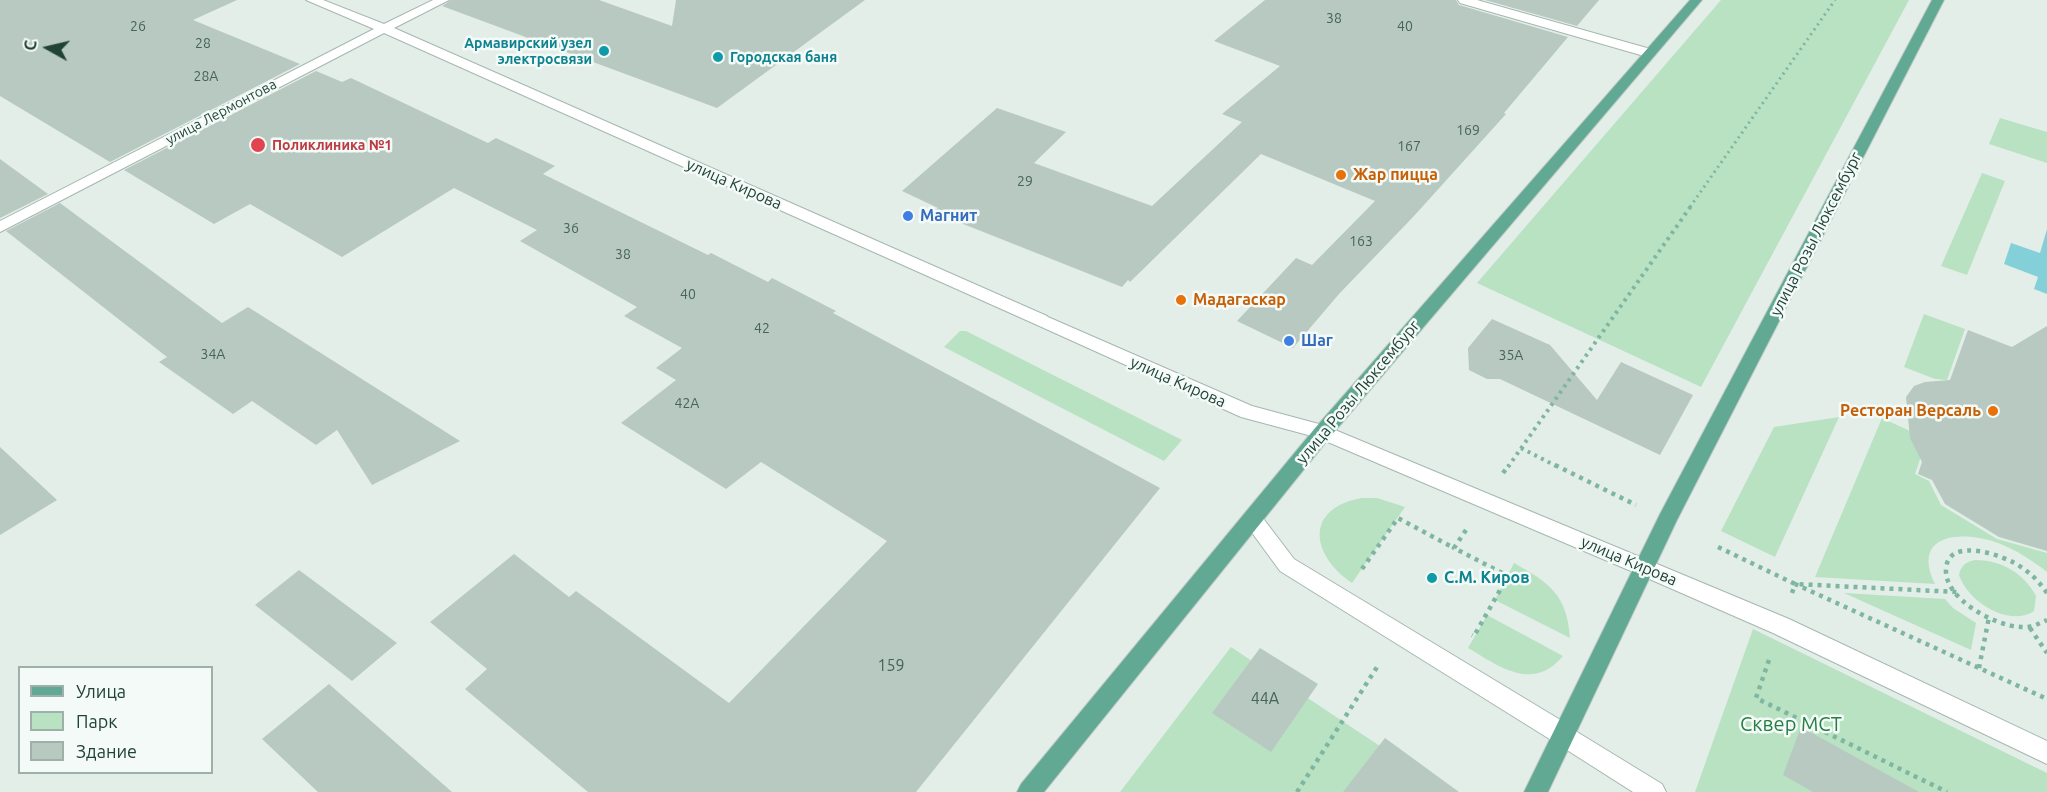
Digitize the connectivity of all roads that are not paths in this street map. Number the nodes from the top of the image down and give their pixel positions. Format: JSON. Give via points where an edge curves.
{"nodes":[{"id":1,"x":312,"y":0,"type":"edge"},
{"id":2,"x":443,"y":0,"type":"edge"},
{"id":3,"x":1464,"y":0,"type":"edge"},
{"id":4,"x":1696,"y":0,"type":"edge"},
{"id":5,"x":1938,"y":0,"type":"edge"},
{"id":6,"x":383,"y":28,"type":"junction"},
{"id":7,"x":1649,"y":53,"type":"junction"},
{"id":8,"x":0,"y":227,"type":"edge"},
{"id":9,"x":1323,"y":432,"type":"junction"},
{"id":10,"x":1252,"y":519,"type":"junction"},
{"id":11,"x":1644,"y":568,"type":"junction"},
{"id":12,"x":1564,"y":735,"type":"junction"},
{"id":13,"x":2047,"y":753,"type":"edge"},
{"id":14,"x":1029,"y":792,"type":"edge"},
{"id":15,"x":1536,"y":792,"type":"edge"},
{"id":16,"x":1654,"y":792,"type":"edge"}],
"edges":[{"from":1,"to":6,"type":"street","name":"улица Кирова"},
{"from":2,"to":6,"type":"street","name":"улица Лермонтова"},
{"from":3,"to":7,"type":"street"},
{"from":4,"to":7,"type":"main road","name":"улица Розы Люксембург"},
{"from":5,"to":11,"type":"main road","name":"улица Розы Люксембург"},
{"from":6,"to":8,"type":"street","name":"улица Лермонтова"},
{"from":6,"to":9,"type":"street","name":"улица Кирова","via":[[1246,412]]},
{"from":7,"to":9,"type":"main road","name":"улица Розы Люксембург"},
{"from":9,"to":10,"type":"main road","name":"улица Розы Люксембург"},
{"from":9,"to":11,"type":"street","name":"улица Кирова"},
{"from":10,"to":12,"type":"street","via":[[1287,565]]},
{"from":10,"to":14,"type":"main road","name":"улица Розы Люксембург"},
{"from":11,"to":12,"type":"main road","name":"улица Розы Люксембург"},
{"from":11,"to":13,"type":"street","name":"улица Кирова","via":[[1781,626]]},
{"from":12,"to":15,"type":"main road","name":"улица Розы Люксембург"},
{"from":12,"to":16,"type":"street"}]}
